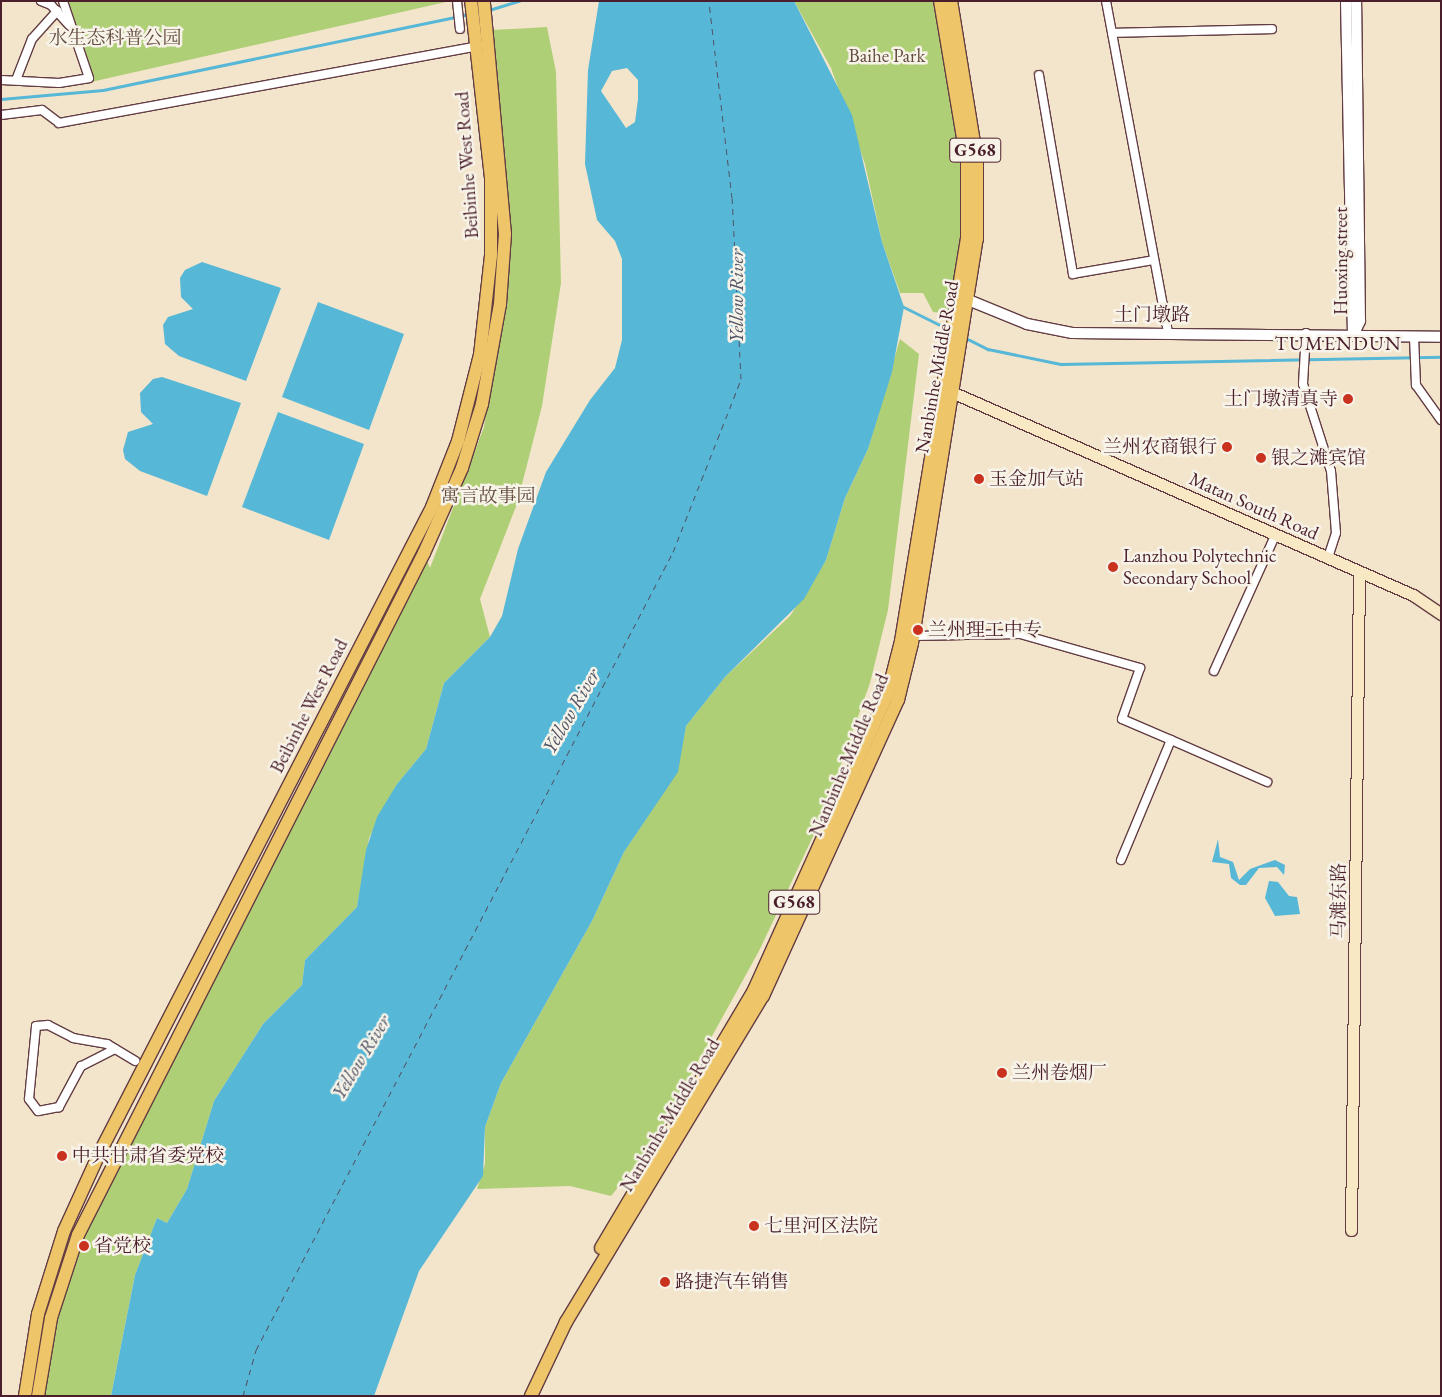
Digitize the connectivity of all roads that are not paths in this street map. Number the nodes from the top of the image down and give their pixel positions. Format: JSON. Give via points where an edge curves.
{"nodes":[{"id":1,"x":41,"y":1,"type":"edge"},
{"id":2,"x":63,"y":1,"type":"edge"},
{"id":3,"x":1106,"y":1,"type":"edge"},
{"id":4,"x":1346,"y":1,"type":"edge"},
{"id":5,"x":1356,"y":1,"type":"edge"},
{"id":6,"x":950,"y":2,"type":"edge"},
{"id":7,"x":478,"y":3,"type":"edge"},
{"id":8,"x":457,"y":5,"type":"edge"},
{"id":9,"x":57,"y":11,"type":"junction"},
{"id":10,"x":460,"y":28,"type":"dead end"},
{"id":11,"x":72,"y":29,"type":"junction"},
{"id":12,"x":1272,"y":30,"type":"dead end"},
{"id":13,"x":1112,"y":33,"type":"junction"},
{"id":14,"x":483,"y":45,"type":"junction"},
{"id":15,"x":1039,"y":75,"type":"dead end"},
{"id":16,"x":1,"y":80,"type":"edge"},
{"id":17,"x":16,"y":80,"type":"junction"},
{"id":18,"x":1,"y":115,"type":"edge"},
{"id":19,"x":1154,"y":260,"type":"junction"},
{"id":20,"x":963,"y":298,"type":"junction"},
{"id":21,"x":1168,"y":333,"type":"junction"},
{"id":22,"x":1306,"y":333,"type":"junction"},
{"id":23,"x":1353,"y":336,"type":"junction"},
{"id":24,"x":1414,"y":337,"type":"junction"},
{"id":25,"x":1441,"y":337,"type":"edge"},
{"id":26,"x":947,"y":390,"type":"junction"},
{"id":27,"x":1441,"y":420,"type":"edge"},
{"id":28,"x":1275,"y":536,"type":"junction"},
{"id":29,"x":1328,"y":557,"type":"junction"},
{"id":30,"x":1359,"y":572,"type":"junction"},
{"id":31,"x":1441,"y":614,"type":"edge"},
{"id":32,"x":913,"y":636,"type":"junction"},
{"id":33,"x":1214,"y":672,"type":"dead end"},
{"id":34,"x":1171,"y":740,"type":"junction"},
{"id":35,"x":1267,"y":782,"type":"dead end"},
{"id":36,"x":1121,"y":860,"type":"dead end"},
{"id":37,"x":115,"y":1049,"type":"junction"},
{"id":38,"x":135,"y":1061,"type":"dead end"},
{"id":39,"x":1351,"y":1230,"type":"dead end"},
{"id":40,"x":25,"y":1396,"type":"edge"},
{"id":41,"x":38,"y":1396,"type":"edge"},
{"id":42,"x":522,"y":1396,"type":"edge"},
{"id":43,"x":531,"y":1396,"type":"edge"}],
"edges":[{"from":1,"to":9,"type":"street"},
{"from":2,"to":11,"type":"street"},
{"from":3,"to":13,"type":"street"},
{"from":4,"to":23,"type":"street","name":"Huoxing street"},
{"from":5,"to":23,"type":"street","name":"Huoxing street","via":[[1360,321]]},
{"from":6,"to":20,"type":"main road","name":"Nanbinhe Middle Road","number":"G568","via":[[977,161],[977,239]]},
{"from":7,"to":14,"type":"main road","name":"Beibinhe West Road"},
{"from":8,"to":10,"type":"street"},
{"from":9,"to":11,"type":"street"},
{"from":9,"to":17,"type":"street","via":[[32,40]]},
{"from":11,"to":17,"type":"street","via":[[89,78],[59,83]]},
{"from":12,"to":13,"type":"street"},
{"from":13,"to":19,"type":"street"},
{"from":14,"to":18,"type":"street","via":[[59,123],[42,110]]},
{"from":14,"to":40,"type":"main road","name":"Beibinhe West Road","via":[[492,255],[480,355],[458,441],[432,507],[100,1152],[64,1231],[38,1314]]},
{"from":14,"to":41,"type":"main road","name":"Beibinhe West Road","via":[[505,234],[500,304],[482,404],[462,468],[424,553],[78,1235],[51,1318]]},
{"from":15,"to":19,"type":"street","via":[[1073,274]]},
{"from":16,"to":17,"type":"street"},
{"from":19,"to":21,"type":"street"},
{"from":20,"to":21,"type":"street","name":"土门墩路","via":[[1027,324],[1072,333]]},
{"from":20,"to":26,"type":"main road","name":"Nanbinhe Middle Road","number":"G568"},
{"from":21,"to":22,"type":"street","name":"土门墩路"},
{"from":22,"to":23,"type":"street","name":"土门墩路"},
{"from":22,"to":29,"type":"street","via":[[1307,365],[1303,384],[1309,413],[1331,471],[1336,532]]},
{"from":23,"to":24,"type":"street","name":"土门墩路"},
{"from":24,"to":25,"type":"street","name":"土门墩路"},
{"from":24,"to":27,"type":"street","via":[[1416,385]]},
{"from":26,"to":28,"type":"main road","name":"Matan South Road"},
{"from":26,"to":32,"type":"main road","name":"Nanbinhe Middle Road","number":"G568"},
{"from":26,"to":42,"type":"main road","name":"Nanbinhe Middle Road","number":"G568","via":[[902,641],[887,696],[754,990],[560,1317]]},
{"from":28,"to":29,"type":"main road","name":"Matan South Road"},
{"from":28,"to":33,"type":"street"},
{"from":29,"to":30,"type":"main road","name":"Matan South Road"},
{"from":30,"to":31,"type":"main road","name":"Matan South Road","via":[[1413,595]]},
{"from":30,"to":39,"type":"main road","name":"马滩东路"},
{"from":32,"to":34,"type":"street","via":[[1020,634],[1140,668],[1122,719]]},
{"from":32,"to":43,"type":"main road","name":"Nanbinhe Middle Road","number":"G568","via":[[898,700],[763,996],[566,1322]]},
{"from":34,"to":35,"type":"street"},
{"from":34,"to":36,"type":"street"},
{"from":37,"to":37,"type":"street","via":[[73,1038],[48,1025],[36,1026],[28,1099],[38,1111],[60,1107],[81,1066]]},
{"from":37,"to":38,"type":"street"}]}
